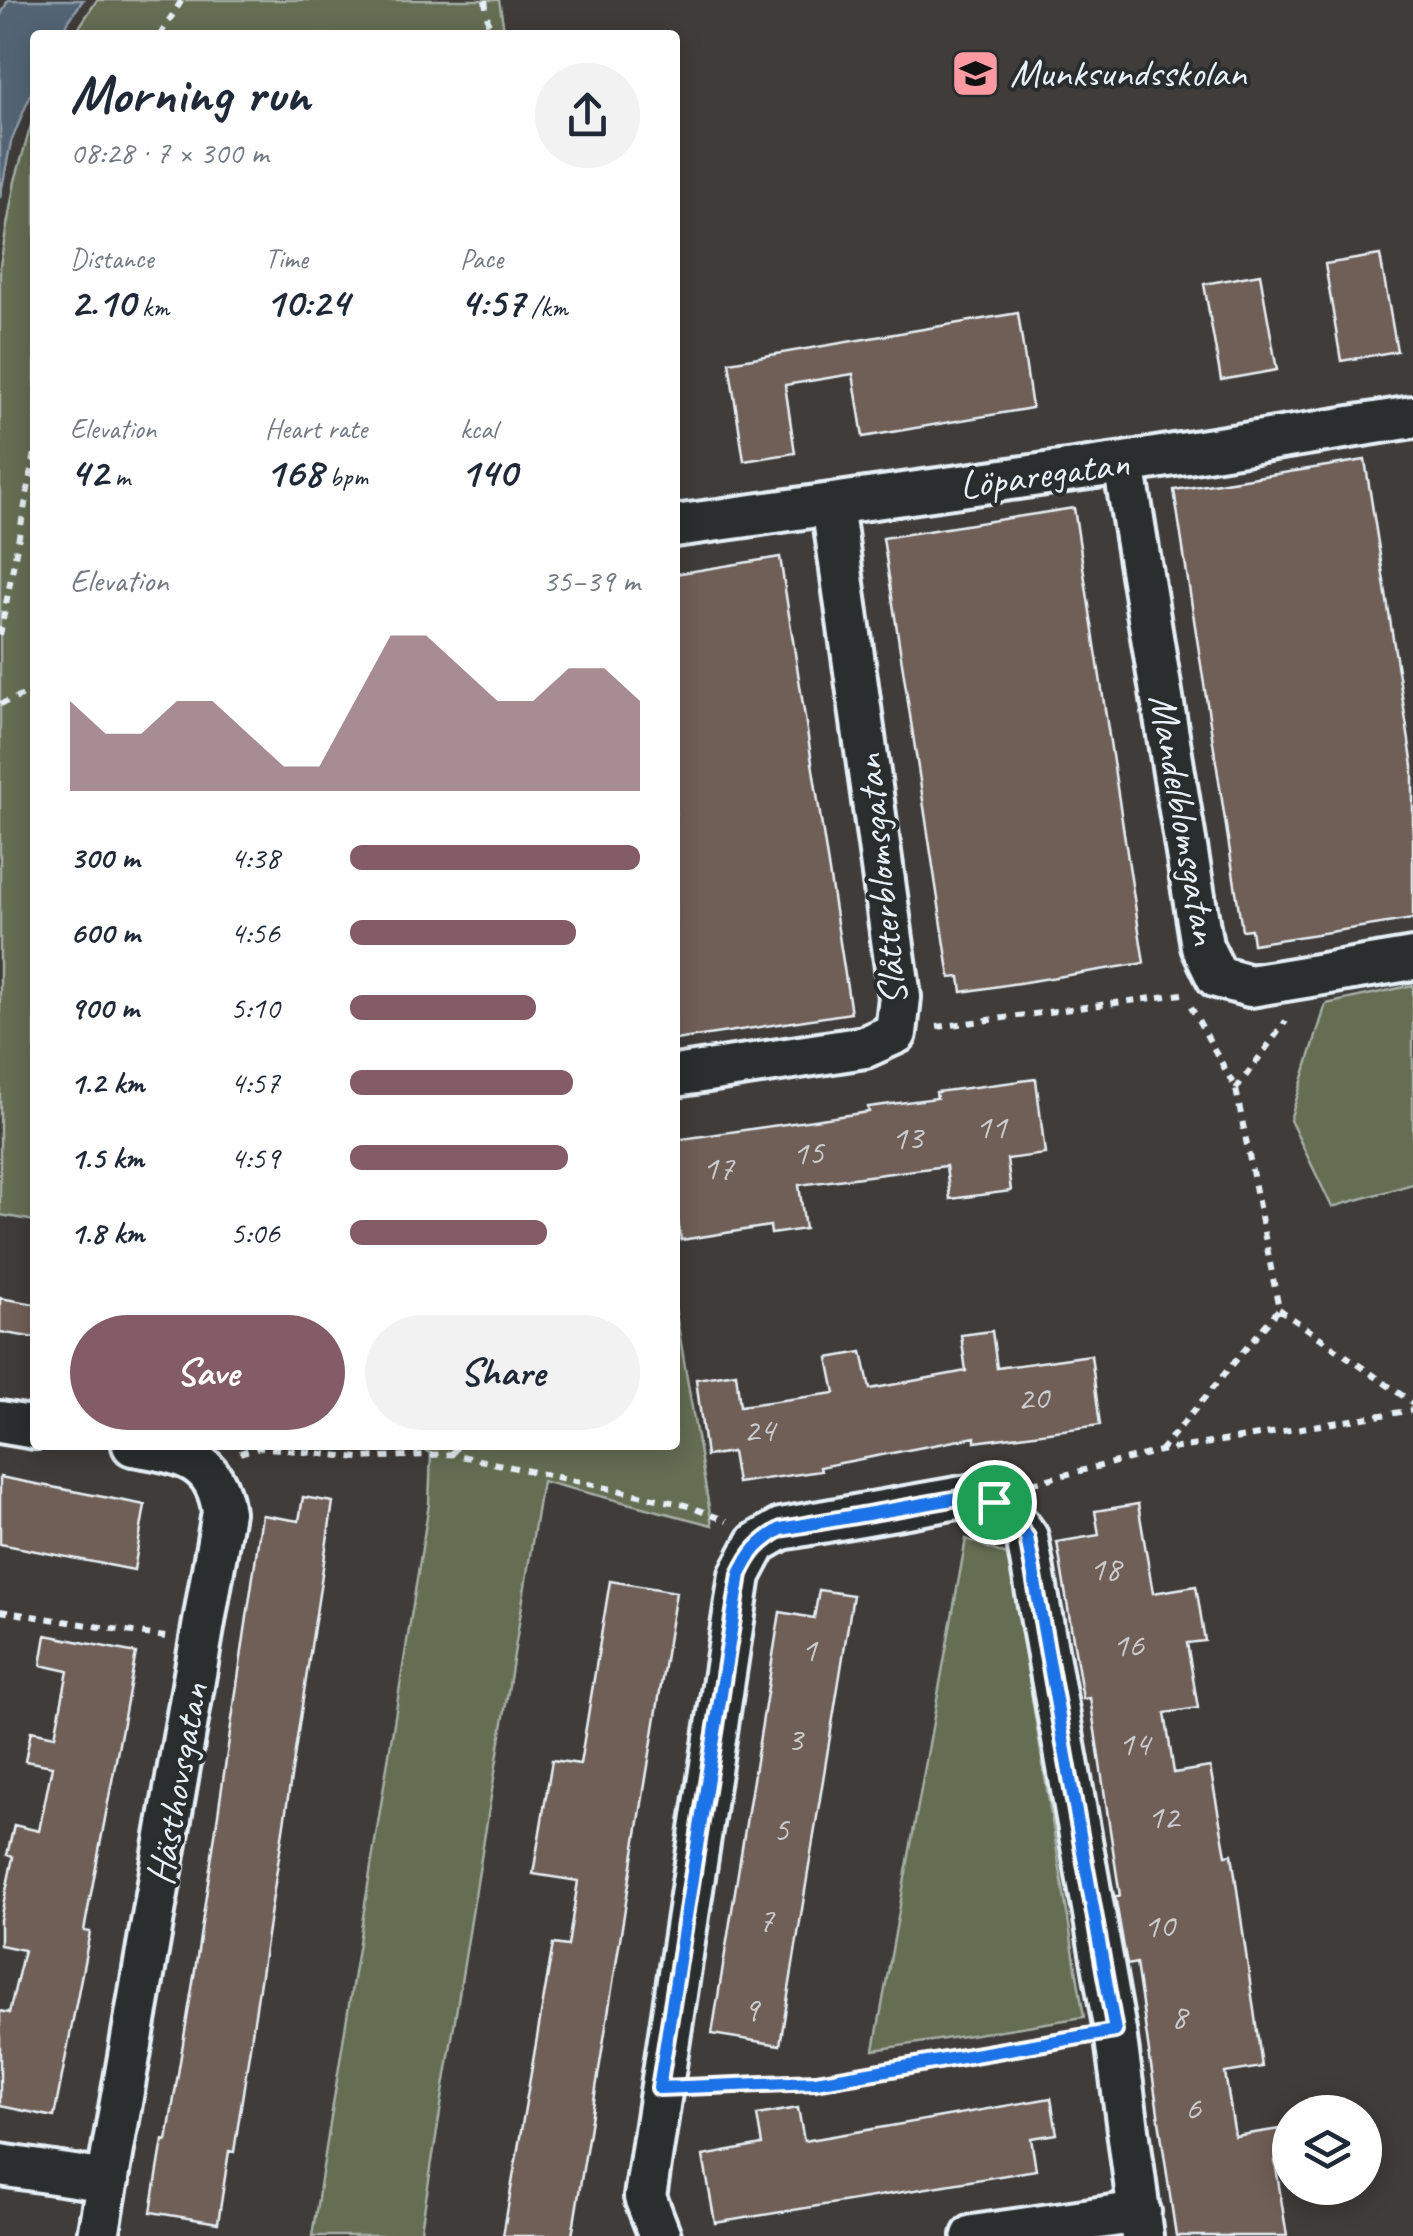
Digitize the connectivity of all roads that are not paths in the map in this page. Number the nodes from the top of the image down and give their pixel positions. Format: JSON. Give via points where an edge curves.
{"nodes":[{"id":1,"x":1413,"y":417,"type":"edge"},
{"id":2,"x":1124,"y":464,"type":"junction"},
{"id":3,"x":832,"y":504,"type":"junction"},
{"id":4,"x":680,"y":525,"type":"edge"},
{"id":5,"x":1413,"y":959,"type":"edge"},
{"id":6,"x":680,"y":1075,"type":"edge"},
{"id":7,"x":0,"y":1422,"type":"edge"},
{"id":8,"x":30,"y":1427,"type":"edge"},
{"id":9,"x":161,"y":1450,"type":"edge"},
{"id":10,"x":0,"y":2164,"type":"edge"},
{"id":11,"x":108,"y":2181,"type":"junction"},
{"id":12,"x":1141,"y":2224,"type":"edge"},
{"id":13,"x":98,"y":2236,"type":"edge"},
{"id":14,"x":660,"y":2236,"type":"edge"},
{"id":15,"x":973,"y":2236,"type":"edge"}],
"edges":[{"from":1,"to":2,"type":"street","name":"Löparegatan"},
{"from":2,"to":3,"type":"street","name":"Löparegatan"},
{"from":2,"to":5,"type":"street","name":"Mandelblomsgatan","via":[[1202,946],[1200,985],[1250,986]]},
{"from":3,"to":4,"type":"street","name":"Löparegatan"},
{"from":3,"to":6,"type":"street","name":"Slåtterblomsgatan","via":[[900,998],[896,1033],[865,1047]]},
{"from":7,"to":8,"type":"street"},
{"from":9,"to":11,"type":"street","name":"Hästhovsgatan","via":[[200,1466],[220,1485],[224,1512]]},
{"from":10,"to":11,"type":"street"},
{"from":11,"to":13,"type":"street","name":"Hästhovsgatan"},
{"from":12,"to":14,"type":"street","via":[[1115,2031],[1027,1537],[1014,1516],[970,1496],[781,1529],[757,1543],[740,1574],[645,2197]]},
{"from":12,"to":15,"type":"street"}]}
